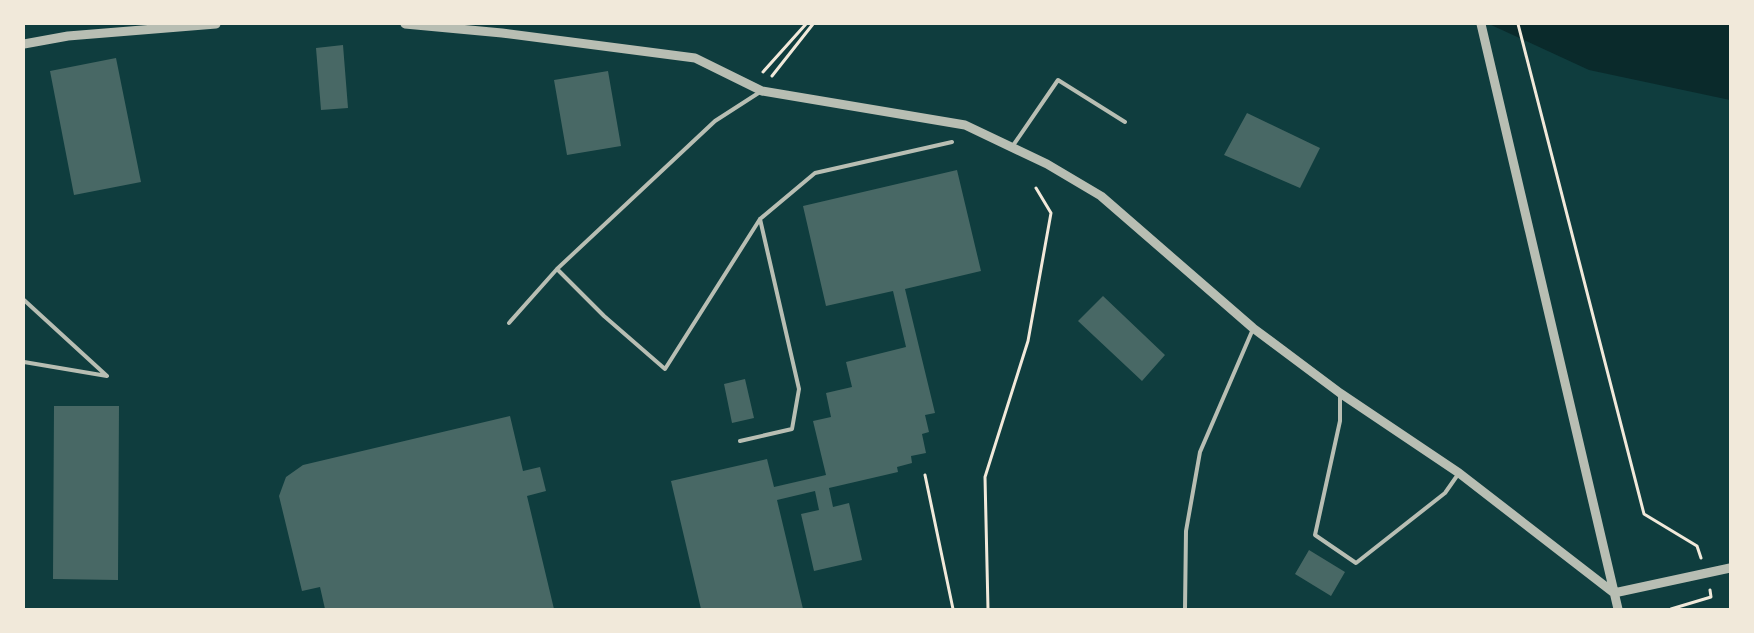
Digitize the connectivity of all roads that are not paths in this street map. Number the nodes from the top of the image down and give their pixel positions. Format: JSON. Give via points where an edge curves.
{"nodes":[{"id":1,"x":216,"y":24,"type":"edge"},
{"id":2,"x":405,"y":24,"type":"edge"},
{"id":3,"x":1481,"y":24,"type":"edge"},
{"id":4,"x":24,"y":44,"type":"edge"},
{"id":5,"x":762,"y":91,"type":"junction"},
{"id":6,"x":1125,"y":122,"type":"dead end"},
{"id":7,"x":952,"y":142,"type":"dead end"},
{"id":8,"x":1011,"y":149,"type":"junction"},
{"id":9,"x":760,"y":218,"type":"junction"},
{"id":10,"x":557,"y":269,"type":"junction"},
{"id":11,"x":24,"y":300,"type":"edge"},
{"id":12,"x":509,"y":323,"type":"dead end"},
{"id":13,"x":1253,"y":328,"type":"junction"},
{"id":14,"x":24,"y":362,"type":"edge"},
{"id":15,"x":1340,"y":393,"type":"junction"},
{"id":16,"x":740,"y":441,"type":"dead end"},
{"id":17,"x":1459,"y":473,"type":"junction"},
{"id":18,"x":1730,"y":568,"type":"edge"},
{"id":19,"x":1614,"y":593,"type":"junction"},
{"id":20,"x":1185,"y":609,"type":"edge"},
{"id":21,"x":1618,"y":609,"type":"edge"}],
"edges":[{"from":1,"to":4,"type":"street","via":[[68,36]]},
{"from":2,"to":5,"type":"street","via":[[695,58]]},
{"from":3,"to":19,"type":"street"},
{"from":5,"to":8,"type":"street","via":[[965,125]]},
{"from":5,"to":10,"type":"lane","via":[[715,121]]},
{"from":6,"to":8,"type":"lane","via":[[1058,80]]},
{"from":7,"to":9,"type":"lane","via":[[815,173]]},
{"from":8,"to":13,"type":"street","via":[[1047,164],[1101,196]]},
{"from":9,"to":10,"type":"lane","via":[[665,369],[604,316]]},
{"from":9,"to":16,"type":"lane","via":[[799,389],[792,429]]},
{"from":10,"to":12,"type":"lane"},
{"from":11,"to":14,"type":"lane","via":[[107,376]]},
{"from":13,"to":15,"type":"street"},
{"from":13,"to":20,"type":"lane","via":[[1200,452],[1186,531]]},
{"from":15,"to":17,"type":"street"},
{"from":15,"to":17,"type":"lane","via":[[1340,421],[1315,535],[1356,563],[1445,493]]},
{"from":17,"to":19,"type":"street"},
{"from":18,"to":19,"type":"street"},
{"from":19,"to":21,"type":"street"}]}
